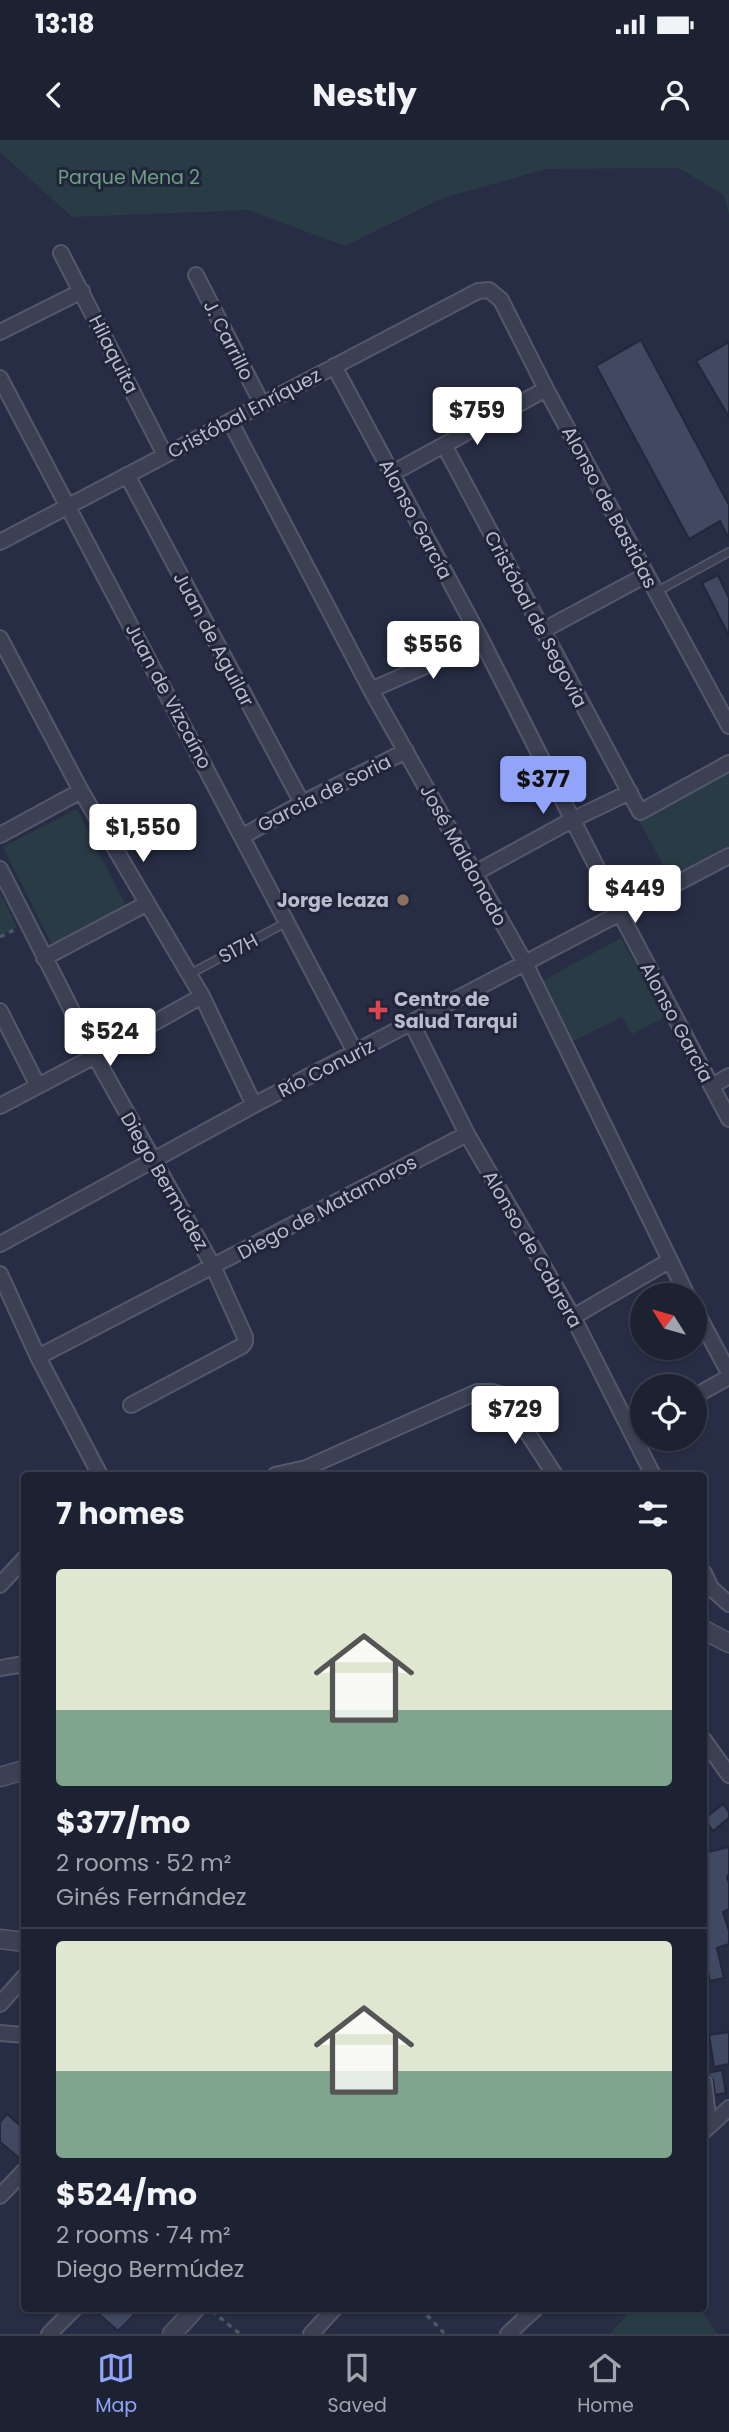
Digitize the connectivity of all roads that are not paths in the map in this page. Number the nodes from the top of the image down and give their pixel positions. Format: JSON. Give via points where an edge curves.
{"nodes":[{"id":1,"x":61,"y":253,"type":"dead end"},
{"id":2,"x":196,"y":275,"type":"dead end"},
{"id":3,"x":489,"y":290,"type":"joint"},
{"id":4,"x":82,"y":291,"type":"junction"},
{"id":5,"x":0,"y":331,"type":"edge"},
{"id":6,"x":334,"y":366,"type":"junction"},
{"id":7,"x":0,"y":379,"type":"edge"},
{"id":8,"x":546,"y":389,"type":"junction"},
{"id":9,"x":262,"y":404,"type":"junction"},
{"id":10,"x":230,"y":421,"type":"junction"},
{"id":11,"x":444,"y":445,"type":"junction"},
{"id":12,"x":165,"y":455,"type":"junction"},
{"id":13,"x":391,"y":474,"type":"junction"},
{"id":14,"x":127,"y":475,"type":"junction"},
{"id":15,"x":68,"y":506,"type":"junction"},
{"id":16,"x":0,"y":542,"type":"edge"},
{"id":17,"x":729,"y":552,"type":"edge"},
{"id":18,"x":646,"y":575,"type":"junction"},
{"id":19,"x":655,"y":592,"type":"junction"},
{"id":20,"x":542,"y":631,"type":"junction"},
{"id":21,"x":0,"y":638,"type":"edge"},
{"id":22,"x":482,"y":641,"type":"junction"},
{"id":23,"x":371,"y":690,"type":"junction"},
{"id":24,"x":729,"y":726,"type":"edge"},
{"id":25,"x":406,"y":751,"type":"junction"},
{"id":26,"x":729,"y":763,"type":"edge"},
{"id":27,"x":81,"y":791,"type":"junction"},
{"id":28,"x":630,"y":792,"type":"junction"},
{"id":29,"x":302,"y":803,"type":"junction"},
{"id":30,"x":572,"y":820,"type":"junction"},
{"id":31,"x":0,"y":835,"type":"edge"},
{"id":32,"x":243,"y":835,"type":"junction"},
{"id":33,"x":729,"y":856,"type":"edge"},
{"id":34,"x":0,"y":869,"type":"edge"},
{"id":35,"x":475,"y":873,"type":"junction"},
{"id":36,"x":146,"y":904,"type":"junction"},
{"id":37,"x":620,"y":913,"type":"junction"},
{"id":38,"x":288,"y":922,"type":"junction"},
{"id":39,"x":44,"y":958,"type":"junction"},
{"id":40,"x":525,"y":963,"type":"junction"},
{"id":41,"x":189,"y":975,"type":"junction"},
{"id":42,"x":202,"y":996,"type":"junction"},
{"id":43,"x":0,"y":1011,"type":"edge"},
{"id":44,"x":412,"y":1024,"type":"junction"},
{"id":45,"x":355,"y":1052,"type":"junction"},
{"id":46,"x":95,"y":1056,"type":"junction"},
{"id":47,"x":729,"y":1076,"type":"edge"},
{"id":48,"x":38,"y":1086,"type":"junction"},
{"id":49,"x":712,"y":1086,"type":"junction"},
{"id":50,"x":254,"y":1105,"type":"junction"},
{"id":51,"x":0,"y":1106,"type":"edge"},
{"id":52,"x":729,"y":1119,"type":"edge"},
{"id":53,"x":467,"y":1134,"type":"junction"},
{"id":54,"x":153,"y":1160,"type":"junction"},
{"id":55,"x":0,"y":1244,"type":"edge"},
{"id":56,"x":669,"y":1261,"type":"junction"},
{"id":57,"x":213,"y":1266,"type":"junction"},
{"id":58,"x":0,"y":1274,"type":"edge"},
{"id":59,"x":681,"y":1283,"type":"edge"},
{"id":60,"x":573,"y":1317,"type":"junction"},
{"id":61,"x":707,"y":1332,"type":"edge"},
{"id":62,"x":38,"y":1357,"type":"junction"},
{"id":63,"x":729,"y":1375,"type":"edge"},
{"id":64,"x":707,"y":1389,"type":"edge"},
{"id":65,"x":131,"y":1405,"type":"dead end"},
{"id":66,"x":630,"y":1417,"type":"edge"},
{"id":67,"x":644,"y":1451,"type":"edge"},
{"id":68,"x":98,"y":1472,"type":"edge"},
{"id":69,"x":288,"y":1472,"type":"edge"},
{"id":70,"x":553,"y":1472,"type":"edge"},
{"id":71,"x":652,"y":1472,"type":"edge"},
{"id":72,"x":21,"y":1562,"type":"edge"},
{"id":73,"x":707,"y":1579,"type":"edge"},
{"id":74,"x":0,"y":1585,"type":"edge"},
{"id":75,"x":729,"y":1604,"type":"edge"},
{"id":76,"x":707,"y":1632,"type":"edge"},
{"id":77,"x":729,"y":1643,"type":"edge"},
{"id":78,"x":21,"y":1664,"type":"edge"},
{"id":79,"x":0,"y":1668,"type":"edge"},
{"id":80,"x":707,"y":1744,"type":"edge"},
{"id":81,"x":21,"y":1771,"type":"edge"},
{"id":82,"x":729,"y":1775,"type":"edge"},
{"id":83,"x":0,"y":1777,"type":"edge"},
{"id":84,"x":0,"y":1939,"type":"edge"},
{"id":85,"x":21,"y":1942,"type":"edge"},
{"id":86,"x":21,"y":1980,"type":"edge"},
{"id":87,"x":0,"y":2004,"type":"edge"},
{"id":88,"x":0,"y":2033,"type":"edge"},
{"id":89,"x":21,"y":2035,"type":"edge"},
{"id":90,"x":729,"y":2108,"type":"edge"},
{"id":91,"x":707,"y":2128,"type":"edge"},
{"id":92,"x":21,"y":2174,"type":"edge"},
{"id":93,"x":0,"y":2196,"type":"edge"},
{"id":94,"x":71,"y":2312,"type":"edge"},
{"id":95,"x":193,"y":2312,"type":"edge"},
{"id":96,"x":331,"y":2312,"type":"edge"},
{"id":97,"x":516,"y":2312,"type":"edge"},
{"id":98,"x":532,"y":2312,"type":"edge"},
{"id":99,"x":49,"y":2334,"type":"edge"},
{"id":100,"x":172,"y":2334,"type":"edge"},
{"id":101,"x":311,"y":2334,"type":"edge"},
{"id":102,"x":509,"y":2334,"type":"edge"}],
"edges":[{"from":1,"to":4,"type":"street","name":"Hilaquita"},
{"from":2,"to":9,"type":"street","name":"J. Carrillo"},
{"from":3,"to":6,"type":"street","name":"Cristóbal Enríquez","via":[[478,291]]},
{"from":3,"to":8,"type":"street","name":"Alonso de Bastidas","via":[[500,300]]},
{"from":4,"to":5,"type":"street"},
{"from":4,"to":12,"type":"street","name":"Hilaquita"},
{"from":6,"to":9,"type":"street","name":"Cristóbal Enríquez"},
{"from":6,"to":13,"type":"street","name":"Alonso García"},
{"from":7,"to":15,"type":"street","name":"Juan de Vizcaíno"},
{"from":8,"to":11,"type":"street"},
{"from":8,"to":18,"type":"street","name":"Alonso de Bastidas"},
{"from":9,"to":10,"type":"street","name":"Cristóbal Enríquez"},
{"from":10,"to":12,"type":"street","name":"Cristóbal Enríquez"},
{"from":10,"to":23,"type":"street","name":"José Maldonado"},
{"from":11,"to":13,"type":"street"},
{"from":11,"to":20,"type":"street","name":"Cristóbal de Segovia"},
{"from":12,"to":14,"type":"street","name":"Cristóbal Enríquez"},
{"from":13,"to":22,"type":"street","name":"Alonso García"},
{"from":14,"to":15,"type":"street","name":"Cristóbal Enríquez"},
{"from":14,"to":29,"type":"street","name":"Juan de Aguilar"},
{"from":15,"to":16,"type":"street","name":"Cristóbal Enríquez"},
{"from":15,"to":32,"type":"street","name":"Juan de Vizcaíno"},
{"from":17,"to":19,"type":"lane"},
{"from":18,"to":19,"type":"street","name":"Alonso de Bastidas"},
{"from":18,"to":20,"type":"street"},
{"from":19,"to":24,"type":"street","name":"Alonso de Bastidas"},
{"from":20,"to":28,"type":"street","name":"Cristóbal de Segovia"},
{"from":21,"to":27,"type":"street"},
{"from":22,"to":23,"type":"street"},
{"from":22,"to":30,"type":"street","name":"Alonso García"},
{"from":23,"to":25,"type":"street","name":"José Maldonado"},
{"from":25,"to":29,"type":"street","name":"Garcia de Soria"},
{"from":25,"to":35,"type":"street","name":"José Maldonado"},
{"from":26,"to":28,"type":"street","via":[[640,812]]},
{"from":27,"to":31,"type":"street"},
{"from":27,"to":36,"type":"street"},
{"from":28,"to":30,"type":"street"},
{"from":29,"to":32,"type":"street","name":"Garcia de Soria"},
{"from":30,"to":35,"type":"street"},
{"from":30,"to":37,"type":"street","name":"Alonso García"},
{"from":32,"to":38,"type":"street","name":"Juan de Vizcaíno"},
{"from":33,"to":37,"type":"street","name":"Río Conuriz"},
{"from":34,"to":39,"type":"street","name":"Diego Bermúdez"},
{"from":35,"to":40,"type":"street","name":"José Maldonado"},
{"from":36,"to":39,"type":"street"},
{"from":36,"to":41,"type":"street"},
{"from":37,"to":40,"type":"street","name":"Río Conuriz"},
{"from":37,"to":49,"type":"street","name":"Alonso García"},
{"from":38,"to":41,"type":"lane","name":"S17H"},
{"from":38,"to":45,"type":"street","name":"Juan de Vizcaíno"},
{"from":39,"to":46,"type":"street","name":"Diego Bermúdez"},
{"from":40,"to":44,"type":"street","name":"Río Conuriz"},
{"from":40,"to":56,"type":"street","name":"José Maldonado"},
{"from":41,"to":42,"type":"street"},
{"from":42,"to":46,"type":"street"},
{"from":42,"to":50,"type":"street"},
{"from":43,"to":48,"type":"street"},
{"from":44,"to":45,"type":"street","name":"Río Conuriz"},
{"from":44,"to":53,"type":"street","name":"Alonso de Cabrera"},
{"from":45,"to":50,"type":"street","name":"Río Conuriz"},
{"from":46,"to":48,"type":"street"},
{"from":46,"to":54,"type":"street","name":"Diego Bermúdez"},
{"from":47,"to":49,"type":"street"},
{"from":48,"to":51,"type":"street"},
{"from":49,"to":52,"type":"street","name":"Alonso García"},
{"from":50,"to":54,"type":"street","name":"Río Conuriz"},
{"from":53,"to":57,"type":"street","name":"Diego de Matamoros"},
{"from":53,"to":60,"type":"street","name":"Alonso de Cabrera"},
{"from":54,"to":55,"type":"street","name":"Río Conuriz"},
{"from":54,"to":57,"type":"street","name":"Diego Bermúdez"},
{"from":56,"to":59,"type":"street","name":"José Maldonado"},
{"from":56,"to":60,"type":"street"},
{"from":57,"to":62,"type":"street","name":"Diego de Matamoros"},
{"from":57,"to":65,"type":"street","name":"Diego Bermúdez","via":[[245,1342]]},
{"from":58,"to":62,"type":"street"},
{"from":60,"to":66,"type":"street","name":"Alonso de Cabrera"},
{"from":61,"to":63,"type":"street"},
{"from":62,"to":68,"type":"street"},
{"from":63,"to":64,"type":"street"},
{"from":67,"to":71,"type":"street","name":"Alonso de Cabrera"},
{"from":69,"to":70,"type":"street","via":[[477,1392],[503,1395]]},
{"from":72,"to":74,"type":"street"},
{"from":73,"to":75,"type":"street"},
{"from":76,"to":77,"type":"street"},
{"from":78,"to":79,"type":"street"},
{"from":80,"to":82,"type":"street"},
{"from":81,"to":83,"type":"street"},
{"from":84,"to":85,"type":"street"},
{"from":86,"to":87,"type":"street"},
{"from":88,"to":89,"type":"street"},
{"from":90,"to":91,"type":"street"},
{"from":92,"to":93,"type":"street"},
{"from":94,"to":99,"type":"street"},
{"from":95,"to":100,"type":"street"},
{"from":96,"to":101,"type":"street"},
{"from":97,"to":102,"type":"street"},
{"from":98,"to":102,"type":"street"}]}
